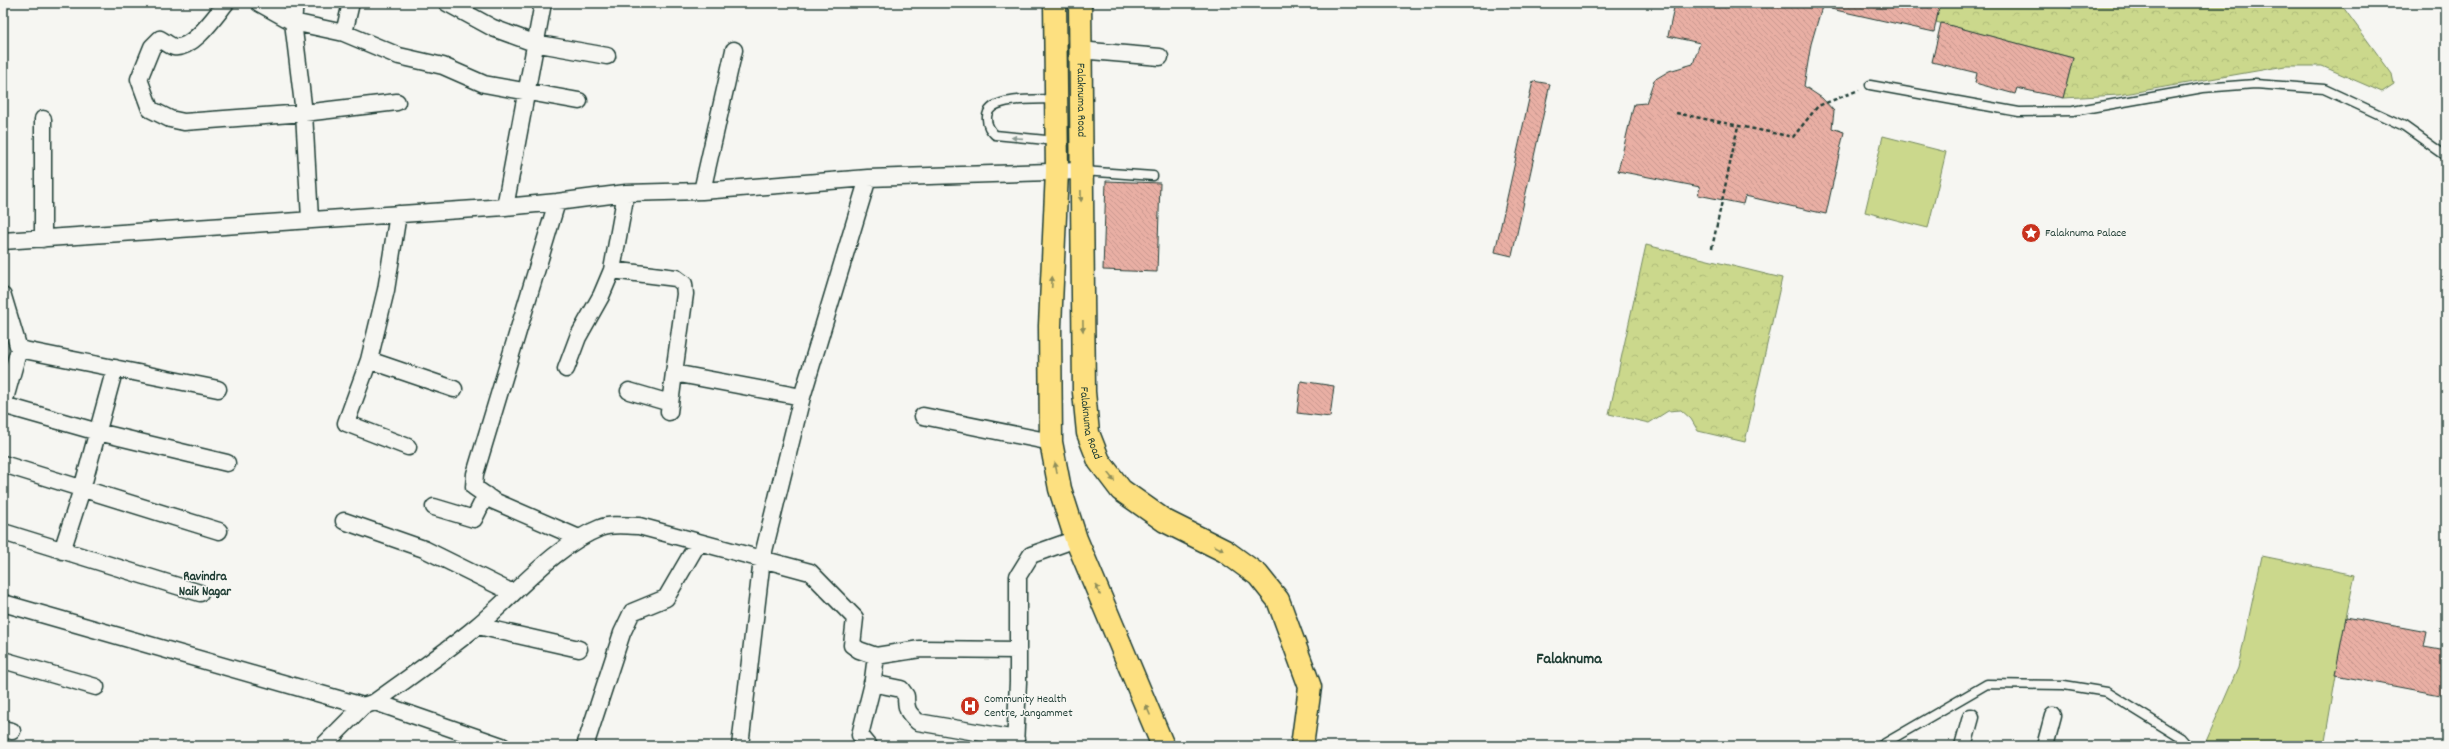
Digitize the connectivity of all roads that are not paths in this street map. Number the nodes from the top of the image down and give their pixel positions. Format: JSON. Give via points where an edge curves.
{"nodes":[{"id":1,"x":226,"y":3,"type":"edge"},
{"id":2,"x":259,"y":3,"type":"edge"},
{"id":3,"x":295,"y":3,"type":"edge"},
{"id":4,"x":351,"y":3,"type":"edge"},
{"id":5,"x":447,"y":3,"type":"edge"},
{"id":6,"x":1055,"y":3,"type":"edge"},
{"id":7,"x":1080,"y":3,"type":"edge"},
{"id":8,"x":539,"y":4,"type":"edge"},
{"id":9,"x":293,"y":22,"type":"junction"},
{"id":10,"x":344,"y":33,"type":"junction"},
{"id":11,"x":534,"y":43,"type":"junction"},
{"id":12,"x":734,"y":50,"type":"dead end"},
{"id":13,"x":1080,"y":50,"type":"junction"},
{"id":14,"x":607,"y":56,"type":"dead end"},
{"id":15,"x":1160,"y":57,"type":"dead end"},
{"id":16,"x":1870,"y":85,"type":"road end"},
{"id":17,"x":526,"y":91,"type":"junction"},
{"id":18,"x":1055,"y":99,"type":"junction"},
{"id":19,"x":579,"y":101,"type":"dead end"},
{"id":20,"x":397,"y":102,"type":"dead end"},
{"id":21,"x":304,"y":113,"type":"junction"},
{"id":22,"x":43,"y":119,"type":"dead end"},
{"id":23,"x":1056,"y":141,"type":"junction"},
{"id":24,"x":2446,"y":156,"type":"edge"},
{"id":25,"x":1057,"y":171,"type":"junction"},
{"id":26,"x":1081,"y":171,"type":"junction"},
{"id":27,"x":1153,"y":176,"type":"dead end"},
{"id":28,"x":868,"y":178,"type":"junction"},
{"id":29,"x":702,"y":191,"type":"junction"},
{"id":30,"x":626,"y":193,"type":"junction"},
{"id":31,"x":558,"y":202,"type":"junction"},
{"id":32,"x":505,"y":207,"type":"junction"},
{"id":33,"x":398,"y":214,"type":"junction"},
{"id":34,"x":310,"y":219,"type":"junction"},
{"id":35,"x":43,"y":239,"type":"junction"},
{"id":36,"x":3,"y":241,"type":"edge"},
{"id":37,"x":612,"y":270,"type":"junction"},
{"id":38,"x":3,"y":296,"type":"edge"},
{"id":39,"x":19,"y":349,"type":"junction"},
{"id":40,"x":369,"y":360,"type":"junction"},
{"id":41,"x":115,"y":368,"type":"junction"},
{"id":42,"x":566,"y":369,"type":"dead end"},
{"id":43,"x":674,"y":373,"type":"junction"},
{"id":44,"x":218,"y":389,"type":"dead end"},
{"id":45,"x":454,"y":389,"type":"dead end"},
{"id":46,"x":629,"y":391,"type":"dead end"},
{"id":47,"x":802,"y":397,"type":"junction"},
{"id":48,"x":3,"y":405,"type":"edge"},
{"id":49,"x":923,"y":416,"type":"dead end"},
{"id":50,"x":98,"y":432,"type":"junction"},
{"id":51,"x":1051,"y":442,"type":"junction"},
{"id":52,"x":408,"y":447,"type":"dead end"},
{"id":53,"x":227,"y":463,"type":"dead end"},
{"id":54,"x":3,"y":464,"type":"edge"},
{"id":55,"x":82,"y":489,"type":"junction"},
{"id":56,"x":486,"y":495,"type":"junction"},
{"id":57,"x":434,"y":507,"type":"dead end"},
{"id":58,"x":344,"y":521,"type":"dead end"},
{"id":59,"x":218,"y":531,"type":"dead end"},
{"id":60,"x":3,"y":532,"type":"edge"},
{"id":61,"x":579,"y":538,"type":"junction"},
{"id":62,"x":1076,"y":540,"type":"junction"},
{"id":63,"x":698,"y":543,"type":"junction"},
{"id":64,"x":62,"y":551,"type":"junction"},
{"id":65,"x":762,"y":559,"type":"junction"},
{"id":66,"x":200,"y":593,"type":"dead end"},
{"id":67,"x":513,"y":593,"type":"junction"},
{"id":68,"x":3,"y":603,"type":"edge"},
{"id":69,"x":478,"y":626,"type":"junction"},
{"id":70,"x":579,"y":649,"type":"dead end"},
{"id":71,"x":1018,"y":650,"type":"junction"},
{"id":72,"x":876,"y":656,"type":"junction"},
{"id":73,"x":3,"y":660,"type":"edge"},
{"id":74,"x":872,"y":683,"type":"junction"},
{"id":75,"x":96,"y":687,"type":"dead end"},
{"id":76,"x":369,"y":704,"type":"junction"},
{"id":77,"x":2053,"y":716,"type":"dead end"},
{"id":78,"x":1971,"y":717,"type":"dead end"},
{"id":79,"x":1015,"y":743,"type":"edge"},
{"id":80,"x":323,"y":746,"type":"edge"},
{"id":81,"x":502,"y":746,"type":"edge"},
{"id":82,"x":585,"y":746,"type":"edge"},
{"id":83,"x":740,"y":746,"type":"edge"},
{"id":84,"x":869,"y":746,"type":"edge"},
{"id":85,"x":1163,"y":746,"type":"edge"},
{"id":86,"x":1302,"y":746,"type":"edge"},
{"id":87,"x":1880,"y":746,"type":"edge"},
{"id":88,"x":1963,"y":746,"type":"edge"},
{"id":89,"x":2045,"y":746,"type":"edge"},
{"id":90,"x":2188,"y":746,"type":"edge"}],
"edges":[{"from":1,"to":21,"type":"street","via":[[199,35],[185,45],[174,46],[160,39],[152,47],[140,79],[150,109],[170,119],[184,122]]},
{"from":2,"to":9,"type":"street"},
{"from":3,"to":9,"type":"street"},
{"from":4,"to":10,"type":"street"},
{"from":5,"to":11,"type":"street","via":[[493,28]]},
{"from":6,"to":18,"type":"highway","name":"Falaknuma Road"},
{"from":7,"to":13,"type":"highway","name":"Falaknuma Road"},
{"from":8,"to":11,"type":"street"},
{"from":9,"to":10,"type":"street"},
{"from":9,"to":21,"type":"street"},
{"from":10,"to":17,"type":"street","via":[[398,56],[443,66],[484,84]]},
{"from":11,"to":14,"type":"street"},
{"from":11,"to":17,"type":"street"},
{"from":12,"to":29,"type":"street"},
{"from":13,"to":15,"type":"street"},
{"from":13,"to":26,"type":"highway","name":"Falaknuma Road"},
{"from":16,"to":24,"type":"lane","via":[[2019,112],[2073,111],[2203,88],[2255,84],[2324,89],[2404,126]]},
{"from":17,"to":19,"type":"street"},
{"from":17,"to":32,"type":"street"},
{"from":18,"to":23,"type":"highway","name":"Falaknuma Road"},
{"from":23,"to":18,"type":"lane","one_way":true,"via":[[995,135],[990,130],[986,115],[990,108],[998,103]]},
{"from":20,"to":21,"type":"street"},
{"from":21,"to":34,"type":"street"},
{"from":22,"to":35,"type":"street"},
{"from":23,"to":25,"type":"highway","name":"Falaknuma Road"},
{"from":25,"to":26,"type":"street"},
{"from":25,"to":28,"type":"street"},
{"from":51,"to":25,"type":"highway","name":"Falaknuma Road","one_way":true,"via":[[1050,326]]},
{"from":26,"to":27,"type":"lane"},
{"from":26,"to":86,"type":"highway","name":"Falaknuma Road","one_way":true,"via":[[1084,392],[1088,433],[1099,461],[1121,490],[1165,521],[1225,551],[1258,575],[1278,600],[1310,687]]},
{"from":28,"to":29,"type":"street"},
{"from":28,"to":47,"type":"street"},
{"from":29,"to":30,"type":"street"},
{"from":30,"to":31,"type":"street"},
{"from":30,"to":37,"type":"street"},
{"from":31,"to":32,"type":"street"},
{"from":31,"to":56,"type":"street","via":[[475,474],[474,487]]},
{"from":32,"to":33,"type":"street"},
{"from":33,"to":34,"type":"street"},
{"from":33,"to":40,"type":"street","via":[[386,290]]},
{"from":34,"to":35,"type":"street"},
{"from":35,"to":36,"type":"street"},
{"from":37,"to":42,"type":"street","via":[[578,337]]},
{"from":37,"to":43,"type":"street","via":[[676,278],[684,284],[685,294]]},
{"from":38,"to":39,"type":"street"},
{"from":39,"to":41,"type":"street"},
{"from":39,"to":48,"type":"street"},
{"from":40,"to":45,"type":"street"},
{"from":40,"to":52,"type":"street","via":[[346,423]]},
{"from":41,"to":44,"type":"street"},
{"from":41,"to":50,"type":"street"},
{"from":43,"to":46,"type":"street","via":[[670,408]]},
{"from":43,"to":47,"type":"street"},
{"from":47,"to":65,"type":"street"},
{"from":48,"to":50,"type":"street"},
{"from":49,"to":51,"type":"street"},
{"from":50,"to":53,"type":"street"},
{"from":50,"to":55,"type":"street"},
{"from":62,"to":51,"type":"highway","name":"Falaknuma Road","one_way":true,"via":[[1060,489]]},
{"from":54,"to":55,"type":"street"},
{"from":55,"to":59,"type":"street"},
{"from":55,"to":64,"type":"street"},
{"from":56,"to":57,"type":"street","via":[[474,519]]},
{"from":56,"to":61,"type":"street"},
{"from":58,"to":67,"type":"street","via":[[424,549]]},
{"from":60,"to":64,"type":"street"},
{"from":61,"to":63,"type":"street","via":[[601,527],[638,526]]},
{"from":61,"to":67,"type":"street"},
{"from":62,"to":71,"type":"street","via":[[1031,556],[1025,562],[1018,576]]},
{"from":85,"to":62,"type":"highway","name":"Falaknuma Road","one_way":true},
{"from":63,"to":65,"type":"street"},
{"from":63,"to":82,"type":"street","via":[[666,598],[632,612],[622,633]]},
{"from":64,"to":66,"type":"street"},
{"from":65,"to":72,"type":"street","via":[[810,572],[855,618],[852,645]]},
{"from":65,"to":83,"type":"street"},
{"from":67,"to":69,"type":"street"},
{"from":68,"to":76,"type":"street"},
{"from":69,"to":70,"type":"street"},
{"from":69,"to":76,"type":"street"},
{"from":71,"to":72,"type":"street","via":[[920,648]]},
{"from":71,"to":79,"type":"street"},
{"from":72,"to":74,"type":"street"},
{"from":73,"to":75,"type":"street"},
{"from":74,"to":79,"type":"street","via":[[901,689],[906,696],[907,710],[918,722]]},
{"from":74,"to":84,"type":"street","via":[[860,735]]},
{"from":76,"to":80,"type":"street"},
{"from":76,"to":81,"type":"street"},
{"from":77,"to":89,"type":"street"},
{"from":78,"to":88,"type":"street"},
{"from":87,"to":90,"type":"lane","via":[[1987,684],[2064,685],[2107,692],[2181,738]]}]}
